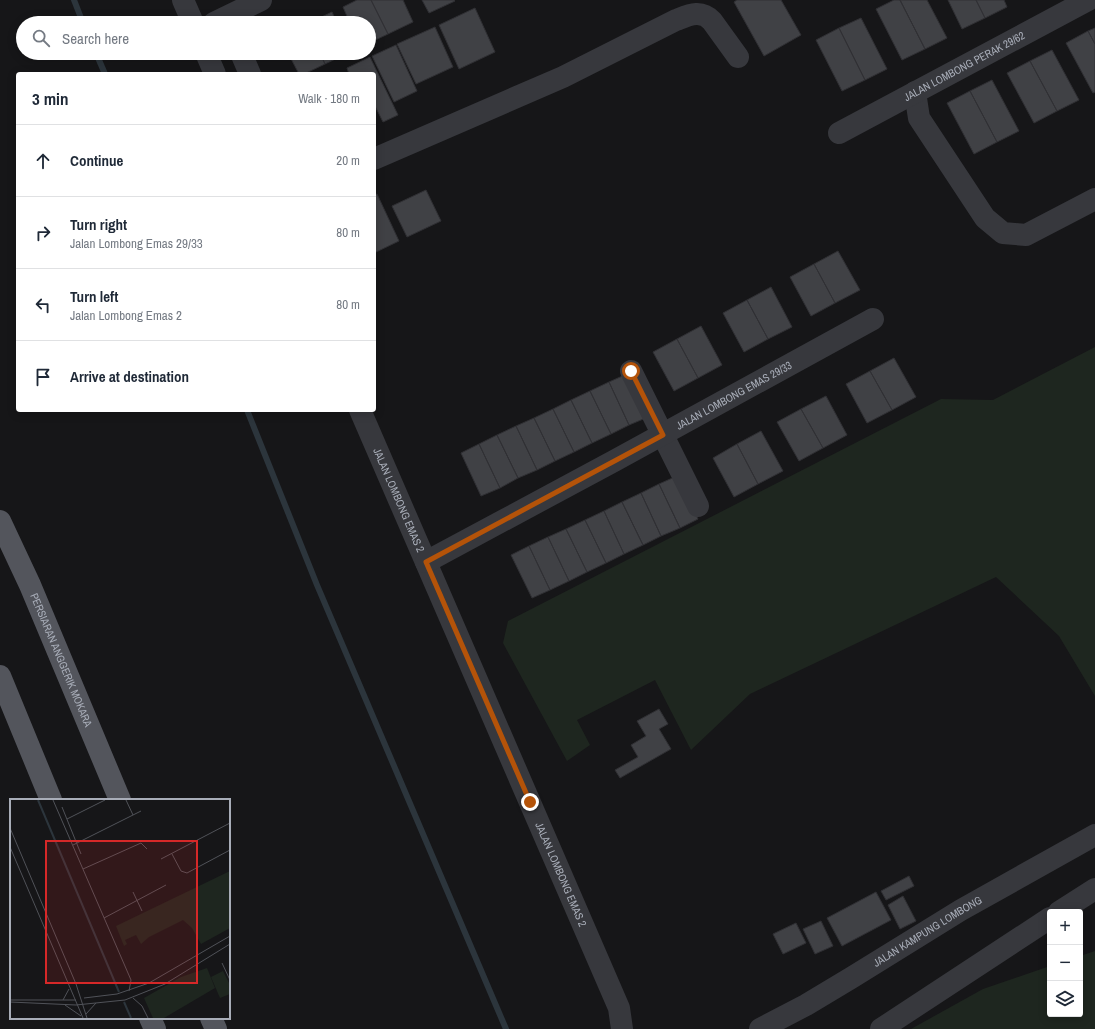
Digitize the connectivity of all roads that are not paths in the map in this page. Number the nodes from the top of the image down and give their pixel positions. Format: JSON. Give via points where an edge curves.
{"nodes":[{"id":1,"x":183,"y":0,"type":"edge"},
{"id":2,"x":261,"y":0,"type":"edge"},
{"id":3,"x":1088,"y":0,"type":"edge"},
{"id":4,"x":190,"y":16,"type":"edge"},
{"id":5,"x":222,"y":16,"type":"edge"},
{"id":6,"x":738,"y":58,"type":"dead end"},
{"id":7,"x":209,"y":60,"type":"edge"},
{"id":8,"x":244,"y":60,"type":"edge"},
{"id":9,"x":214,"y":72,"type":"edge"},
{"id":10,"x":249,"y":72,"type":"edge"},
{"id":11,"x":915,"y":92,"type":"junction"},
{"id":12,"x":839,"y":133,"type":"dead end"},
{"id":13,"x":376,"y":158,"type":"edge"},
{"id":14,"x":1095,"y":199,"type":"edge"},
{"id":15,"x":873,"y":319,"type":"dead end"},
{"id":16,"x":631,"y":371,"type":"dead end"},
{"id":17,"x":361,"y":412,"type":"edge"},
{"id":18,"x":663,"y":435,"type":"junction"},
{"id":19,"x":698,"y":506,"type":"dead end"},
{"id":20,"x":0,"y":521,"type":"edge"},
{"id":21,"x":426,"y":562,"type":"junction"},
{"id":22,"x":0,"y":676,"type":"edge"},
{"id":23,"x":51,"y":799,"type":"edge"},
{"id":24,"x":120,"y":799,"type":"edge"},
{"id":25,"x":1095,"y":835,"type":"edge"},
{"id":26,"x":1095,"y":889,"type":"edge"},
{"id":27,"x":1064,"y":909,"type":"edge"},
{"id":28,"x":1047,"y":920,"type":"edge"},
{"id":29,"x":618,"y":1008,"type":"junction"},
{"id":30,"x":150,"y":1019,"type":"edge"},
{"id":31,"x":211,"y":1019,"type":"edge"},
{"id":32,"x":155,"y":1029,"type":"edge"},
{"id":33,"x":216,"y":1029,"type":"edge"},
{"id":34,"x":622,"y":1029,"type":"edge"},
{"id":35,"x":638,"y":1029,"type":"edge"},
{"id":36,"x":760,"y":1029,"type":"edge"},
{"id":37,"x":881,"y":1029,"type":"edge"}],
"edges":[{"from":1,"to":4,"type":"street"},
{"from":2,"to":5,"type":"street"},
{"from":3,"to":11,"type":"street","name":"JALAN LOMBONG PERAK 29/62"},
{"from":6,"to":13,"type":"street","via":[[708,16],[690,15],[564,77]]},
{"from":7,"to":9,"type":"street"},
{"from":8,"to":10,"type":"street"},
{"from":11,"to":12,"type":"street","name":"JALAN LOMBONG PERAK 29/62"},
{"from":11,"to":14,"type":"street","via":[[919,118],[985,218],[1003,233],[1026,235]]},
{"from":15,"to":18,"type":"street","name":"JALAN LOMBONG EMAS 29/33"},
{"from":16,"to":18,"type":"street"},
{"from":17,"to":21,"type":"street","name":"JALAN LOMBONG EMAS 2"},
{"from":18,"to":19,"type":"street"},
{"from":18,"to":21,"type":"street","name":"JALAN LOMBONG EMAS 29/33"},
{"from":20,"to":24,"type":"main road","name":"PERSIARAN ANGGERIK MOKARA","via":[[30,585]]},
{"from":21,"to":29,"type":"street","name":"JALAN LOMBONG EMAS 2"},
{"from":22,"to":23,"type":"main road"},
{"from":25,"to":36,"type":"street","name":"JALAN KAMPUNG LOMBONG","via":[[961,910],[851,978]]},
{"from":26,"to":27,"type":"street"},
{"from":28,"to":37,"type":"street"},
{"from":29,"to":34,"type":"street"},
{"from":29,"to":35,"type":"street"},
{"from":30,"to":32,"type":"main road"},
{"from":31,"to":33,"type":"main road"}]}
